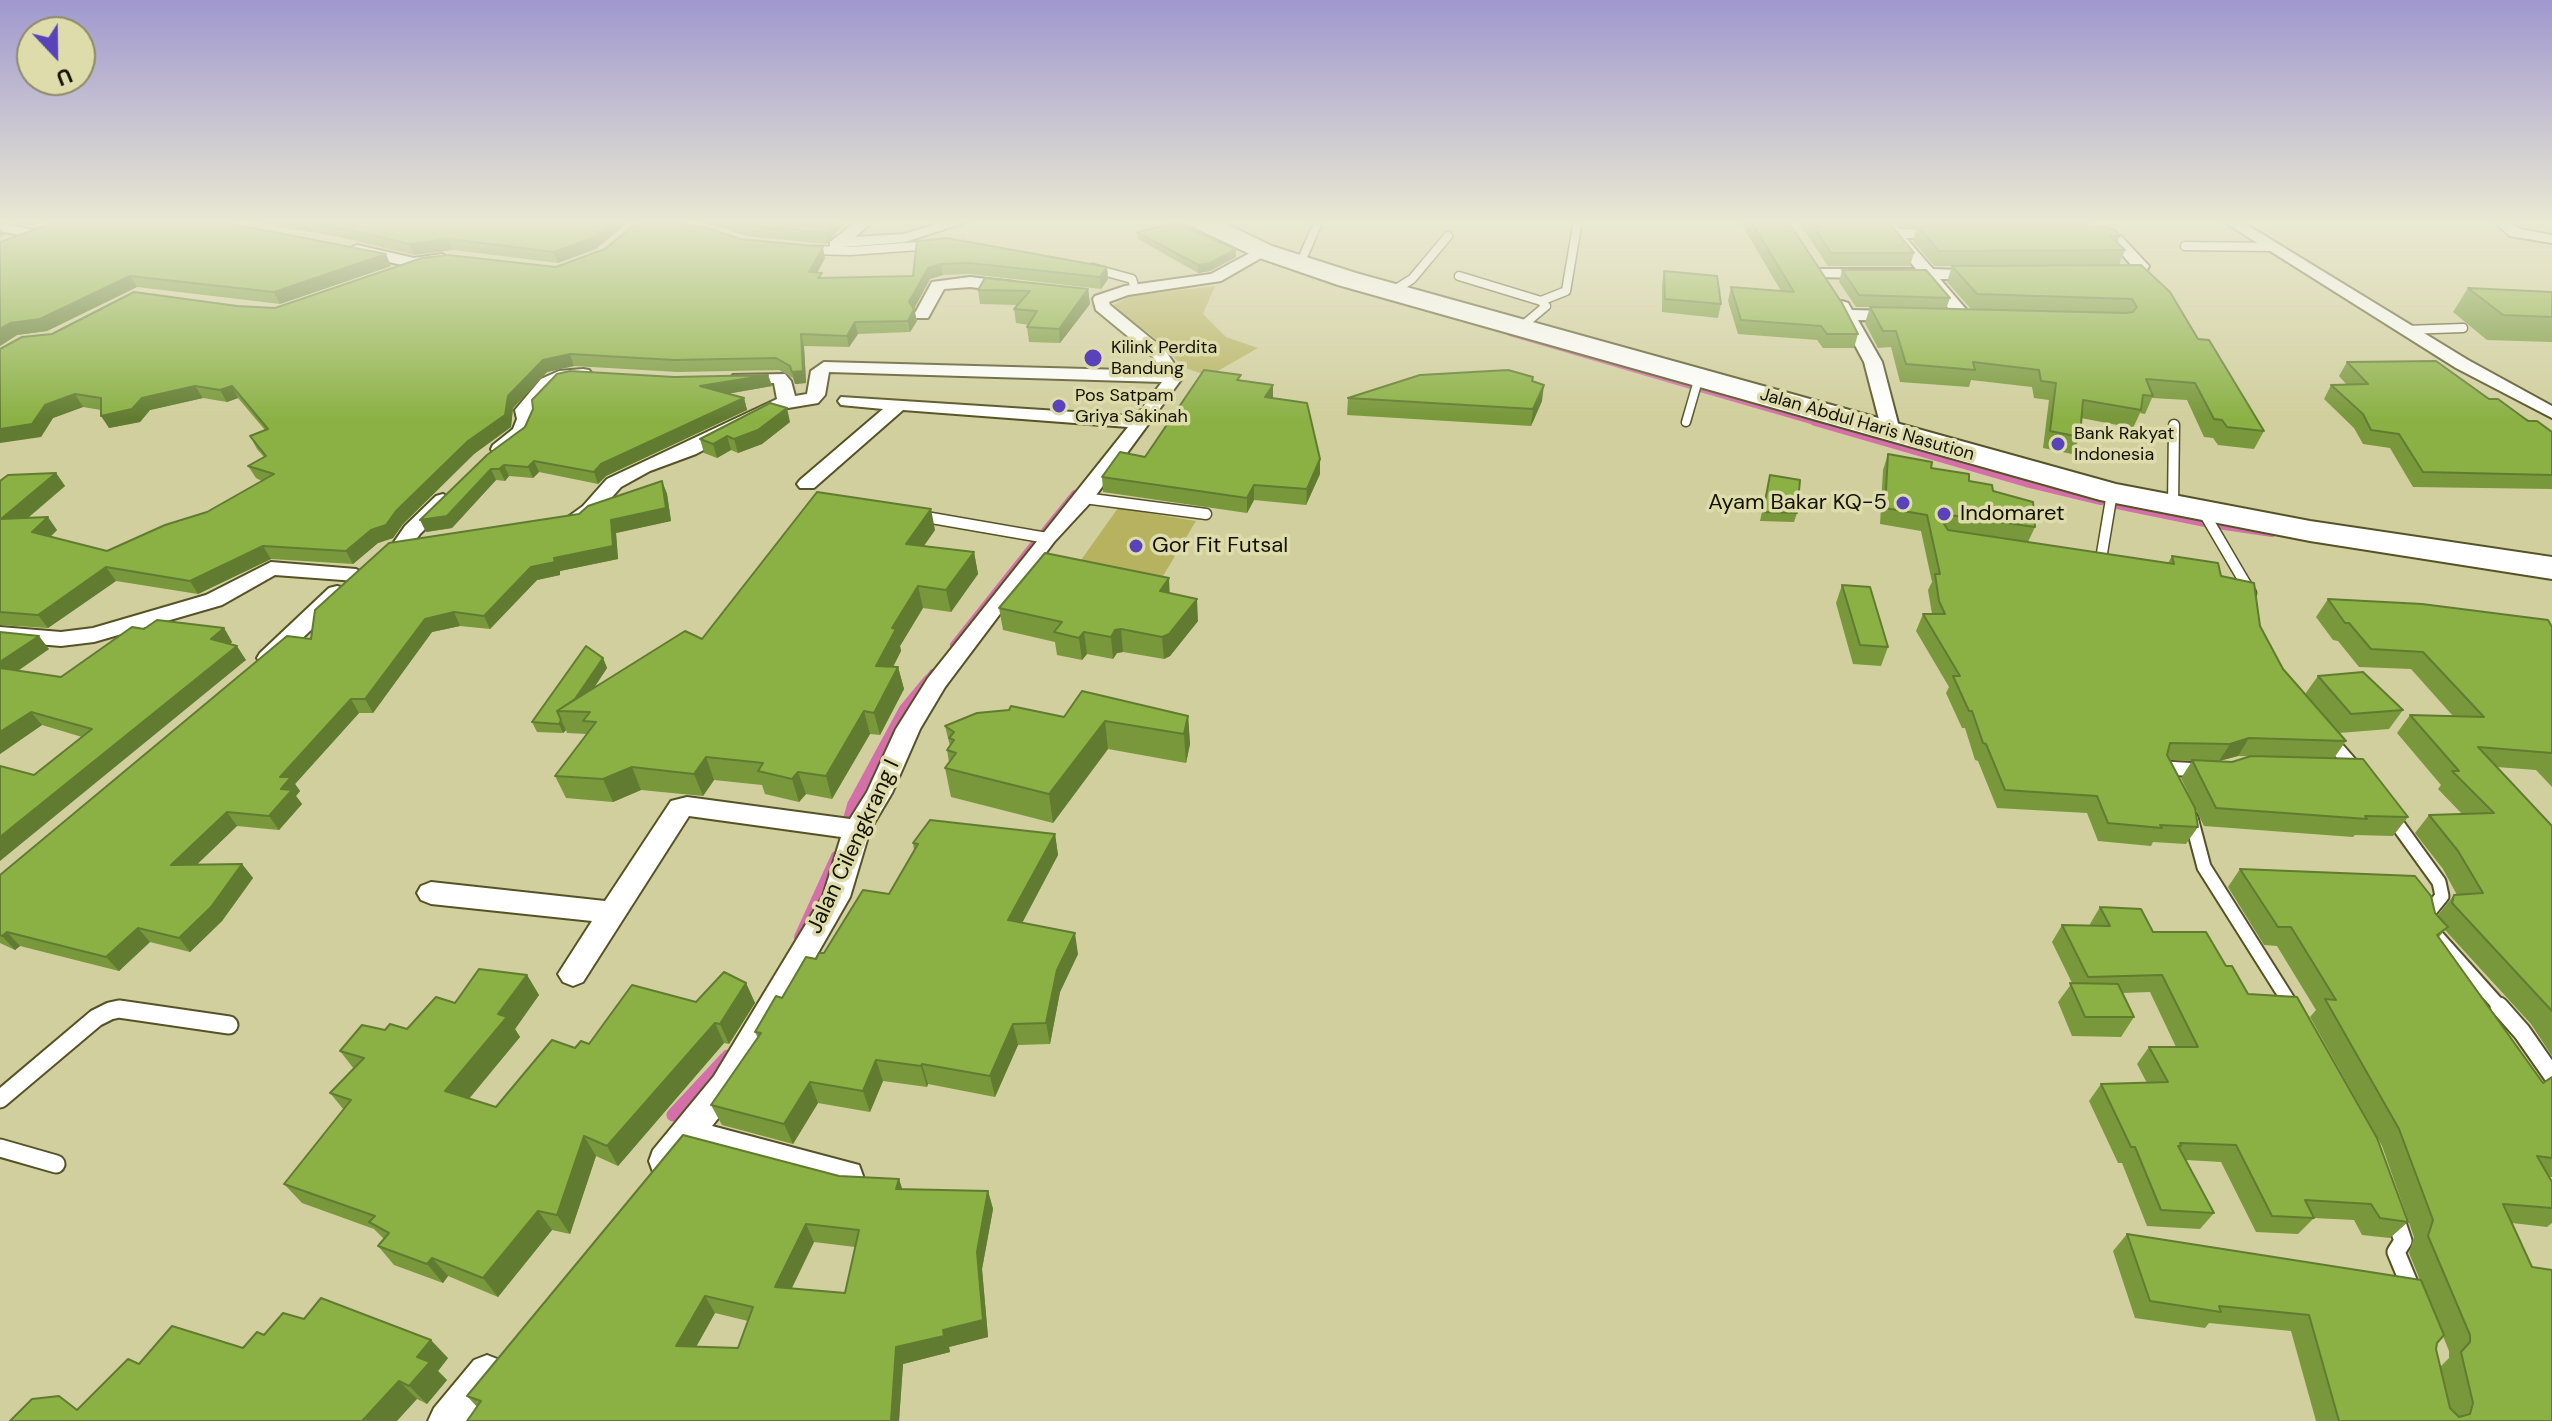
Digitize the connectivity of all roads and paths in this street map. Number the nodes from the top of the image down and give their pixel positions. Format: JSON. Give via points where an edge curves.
{"nodes":[{"id":1,"x":936,"y":286,"type":"edge"},
{"id":2,"x":1006,"y":286,"type":"edge"},
{"id":3,"x":1155,"y":286,"type":"edge"},
{"id":4,"x":1377,"y":286,"type":"edge"},
{"id":5,"x":1400,"y":286,"type":"edge"},
{"id":6,"x":1493,"y":286,"type":"edge"},
{"id":7,"x":1567,"y":286,"type":"edge"},
{"id":8,"x":1828,"y":286,"type":"edge"},
{"id":9,"x":1940,"y":286,"type":"edge"},
{"id":10,"x":2334,"y":286,"type":"edge"},
{"id":11,"x":1029,"y":289,"type":"edge"},
{"id":12,"x":1135,"y":289,"type":"joint"},
{"id":13,"x":1393,"y":291,"type":"junction"},
{"id":14,"x":1541,"y":301,"type":"junction"},
{"id":15,"x":922,"y":315,"type":"dead end"},
{"id":16,"x":1849,"y":315,"type":"junction"},
{"id":17,"x":1521,"y":327,"type":"junction"},
{"id":18,"x":2463,"y":328,"type":"dead end"},
{"id":19,"x":2405,"y":330,"type":"junction"},
{"id":20,"x":606,"y":376,"type":"edge"},
{"id":21,"x":1174,"y":377,"type":"junction"},
{"id":22,"x":1699,"y":377,"type":"junction"},
{"id":23,"x":720,"y":379,"type":"edge"},
{"id":24,"x":847,"y":401,"type":"dead end"},
{"id":25,"x":787,"y":402,"type":"junction"},
{"id":26,"x":897,"y":406,"type":"junction"},
{"id":27,"x":2552,"y":413,"type":"edge"},
{"id":28,"x":1141,"y":422,"type":"junction"},
{"id":29,"x":1686,"y":422,"type":"dead end"},
{"id":30,"x":2174,"y":425,"type":"dead end"},
{"id":31,"x":1891,"y":431,"type":"junction"},
{"id":32,"x":483,"y":460,"type":"edge"},
{"id":33,"x":459,"y":484,"type":"edge"},
{"id":34,"x":807,"y":484,"type":"dead end"},
{"id":35,"x":2112,"y":493,"type":"junction"},
{"id":36,"x":1084,"y":498,"type":"junction"},
{"id":37,"x":1206,"y":514,"type":"dead end"},
{"id":38,"x":2214,"y":514,"type":"junction"},
{"id":39,"x":914,"y":515,"type":"edge"},
{"id":40,"x":554,"y":525,"type":"edge"},
{"id":41,"x":1047,"y":538,"type":"junction"},
{"id":42,"x":2077,"y":559,"type":"edge"},
{"id":43,"x":2552,"y":568,"type":"edge"},
{"id":44,"x":356,"y":575,"type":"junction"},
{"id":45,"x":2253,"y":604,"type":"edge"},
{"id":46,"x":0,"y":634,"type":"edge"},
{"id":47,"x":250,"y":673,"type":"edge"},
{"id":48,"x":2315,"y":723,"type":"edge"},
{"id":49,"x":2326,"y":767,"type":"edge"},
{"id":50,"x":2220,"y":771,"type":"edge"},
{"id":51,"x":2381,"y":803,"type":"edge"},
{"id":52,"x":857,"y":830,"type":"junction"},
{"id":53,"x":431,"y":893,"type":"dead end"},
{"id":54,"x":614,"y":913,"type":"junction"},
{"id":55,"x":573,"y":974,"type":"dead end"},
{"id":56,"x":2300,"y":1020,"type":"edge"},
{"id":57,"x":229,"y":1025,"type":"dead end"},
{"id":58,"x":2552,"y":1075,"type":"edge"},
{"id":59,"x":0,"y":1099,"type":"edge"},
{"id":60,"x":688,"y":1134,"type":"junction"},
{"id":61,"x":0,"y":1148,"type":"edge"},
{"id":62,"x":56,"y":1164,"type":"dead end"},
{"id":63,"x":847,"y":1176,"type":"edge"},
{"id":64,"x":648,"y":1182,"type":"edge"},
{"id":65,"x":2388,"y":1199,"type":"edge"},
{"id":66,"x":2420,"y":1310,"type":"edge"},
{"id":67,"x":508,"y":1349,"type":"edge"},
{"id":68,"x":447,"y":1421,"type":"edge"}],
"edges":[{"from":1,"to":15,"type":"street"},
{"from":2,"to":11,"type":"street"},
{"from":3,"to":12,"type":"street"},
{"from":4,"to":13,"type":"highway","name":"Jalan Abdul Haris Nasution"},
{"from":5,"to":13,"type":"lane"},
{"from":6,"to":14,"type":"lane"},
{"from":7,"to":14,"type":"lane"},
{"from":8,"to":16,"type":"street"},
{"from":9,"to":16,"type":"street","via":[[1972,318]]},
{"from":10,"to":19,"type":"street"},
{"from":12,"to":21,"type":"street","via":[[1096,296],[1102,307],[1159,354]]},
{"from":13,"to":17,"type":"highway","name":"Jalan Abdul Haris Nasution"},
{"from":14,"to":17,"type":"lane","via":[[1546,306]]},
{"from":16,"to":31,"type":"street","via":[[1873,362]]},
{"from":17,"to":22,"type":"highway","name":"Jalan Abdul Haris Nasution"},
{"from":18,"to":19,"type":"lane"},
{"from":19,"to":27,"type":"street"},
{"from":20,"to":32,"type":"street","via":[[574,374],[547,383],[524,410],[521,432]]},
{"from":21,"to":25,"type":"street","via":[[828,367],[820,371],[812,399]]},
{"from":21,"to":28,"type":"street","name":"Jalan Cilengkrang I"},
{"from":22,"to":29,"type":"lane"},
{"from":22,"to":31,"type":"highway","name":"Jalan Abdul Haris Nasution"},
{"from":23,"to":25,"type":"street","via":[[779,378]]},
{"from":24,"to":26,"type":"street"},
{"from":25,"to":40,"type":"street","via":[[643,467],[614,483],[577,520]]},
{"from":26,"to":28,"type":"street"},
{"from":26,"to":34,"type":"street"},
{"from":28,"to":36,"type":"street","name":"Jalan Cilengkrang I"},
{"from":30,"to":38,"type":"lane"},
{"from":31,"to":35,"type":"highway","name":"Jalan Abdul Haris Nasution"},
{"from":33,"to":44,"type":"street","via":[[412,530],[414,543],[387,549]]},
{"from":35,"to":38,"type":"highway","name":"Jalan Abdul Haris Nasution"},
{"from":35,"to":42,"type":"lane","via":[[2101,559]]},
{"from":36,"to":37,"type":"lane"},
{"from":36,"to":41,"type":"street","name":"Jalan Cilengkrang I"},
{"from":38,"to":43,"type":"highway","name":"Jalan Abdul Haris Nasution"},
{"from":38,"to":45,"type":"lane"},
{"from":39,"to":41,"type":"lane"},
{"from":41,"to":52,"type":"street","name":"Jalan Cilengkrang I","via":[[936,683]]},
{"from":44,"to":46,"type":"street","via":[[271,568],[214,600],[94,635],[61,639]]},
{"from":44,"to":47,"type":"street"},
{"from":48,"to":49,"type":"lane","via":[[2359,774]]},
{"from":50,"to":56,"type":"lane","via":[[2165,768],[2194,823],[2204,867]]},
{"from":51,"to":58,"type":"lane","via":[[2439,882],[2442,896],[2425,913],[2427,925],[2522,1032]]},
{"from":52,"to":54,"type":"street","via":[[684,806]]},
{"from":52,"to":60,"type":"street","name":"Jalan Cilengkrang I","via":[[836,897],[725,1086]]},
{"from":53,"to":54,"type":"street"},
{"from":54,"to":55,"type":"street"},
{"from":57,"to":59,"type":"lane","via":[[110,1011]]},
{"from":60,"to":63,"type":"street"},
{"from":60,"to":64,"type":"street","name":"Jalan Cilengkrang I"},
{"from":61,"to":62,"type":"lane"},
{"from":65,"to":66,"type":"lane","via":[[2403,1241],[2396,1252]]},
{"from":67,"to":68,"type":"street"}]}
